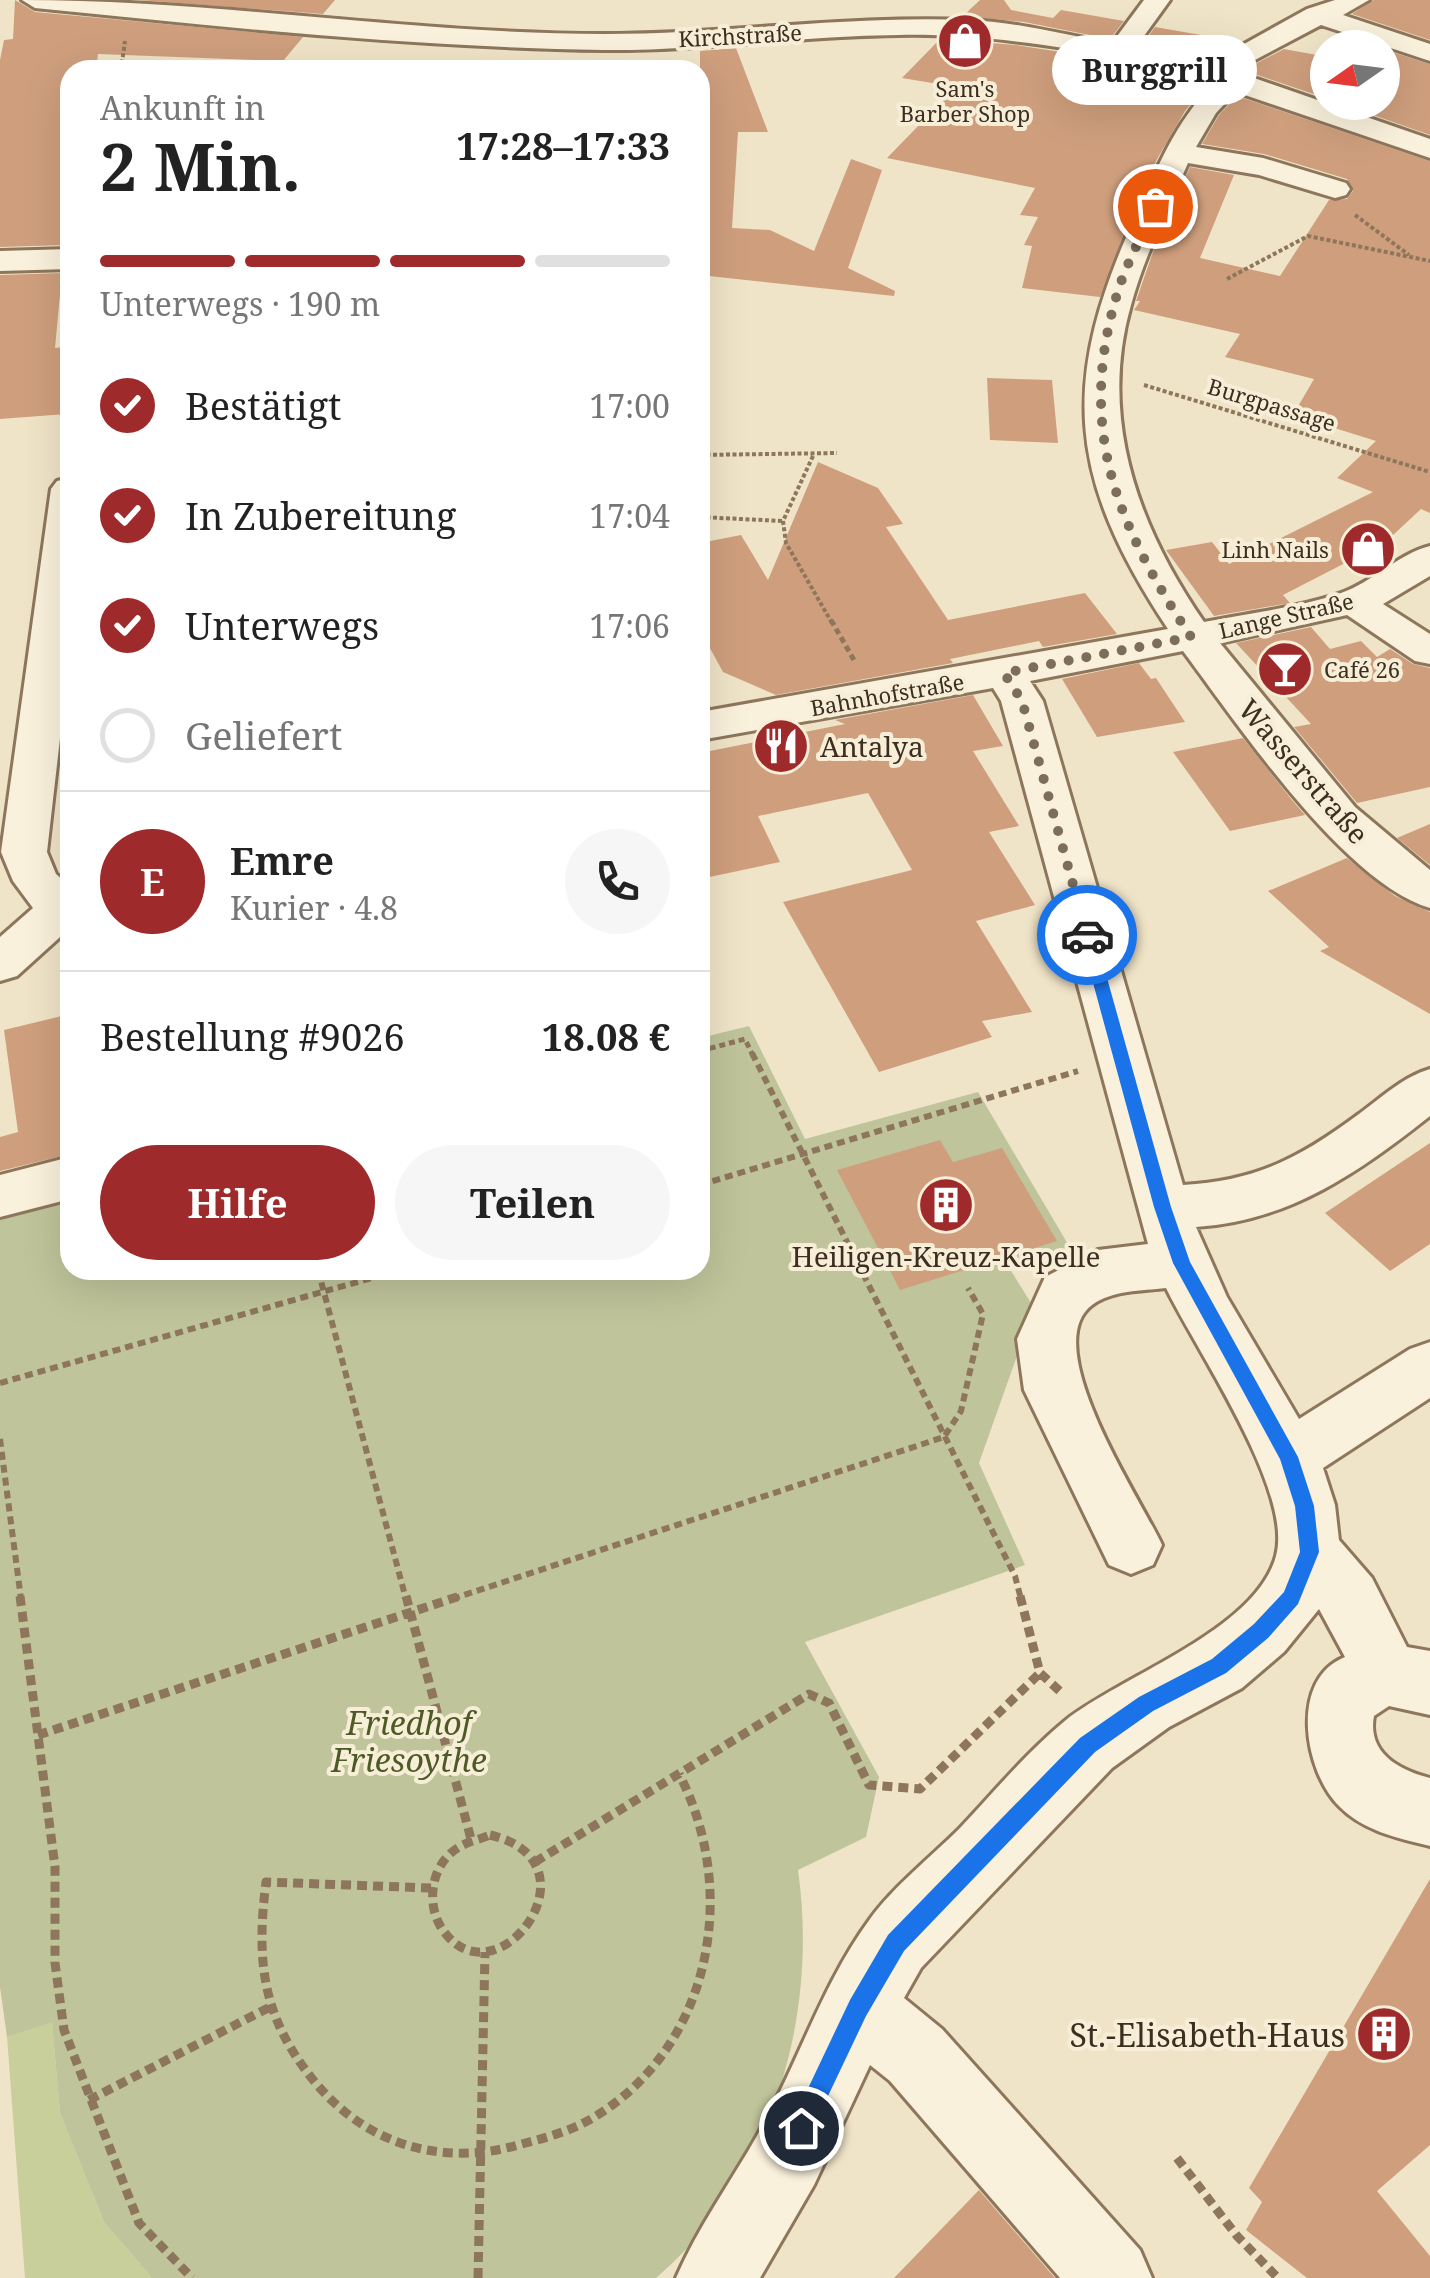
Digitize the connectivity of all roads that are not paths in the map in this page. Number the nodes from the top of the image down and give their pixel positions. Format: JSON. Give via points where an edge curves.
{"nodes":[{"id":1,"x":35,"y":0,"type":"edge"},
{"id":2,"x":1157,"y":0,"type":"edge"},
{"id":3,"x":1356,"y":0,"type":"edge"},
{"id":4,"x":184,"y":7,"type":"edge"},
{"id":5,"x":937,"y":13,"type":"edge"},
{"id":6,"x":1316,"y":16,"type":"junction"},
{"id":7,"x":402,"y":33,"type":"junction"},
{"id":8,"x":666,"y":40,"type":"junction"},
{"id":9,"x":605,"y":42,"type":"junction"},
{"id":10,"x":1119,"y":52,"type":"junction"},
{"id":11,"x":1430,"y":53,"type":"edge"},
{"id":12,"x":609,"y":60,"type":"edge"},
{"id":13,"x":1224,"y":76,"type":"junction"},
{"id":14,"x":1430,"y":148,"type":"edge"},
{"id":15,"x":1179,"y":153,"type":"junction"},
{"id":16,"x":1335,"y":190,"type":"dead end"},
{"id":17,"x":60,"y":259,"type":"edge"},
{"id":18,"x":0,"y":262,"type":"edge"},
{"id":19,"x":1430,"y":558,"type":"edge"},
{"id":20,"x":60,"y":568,"type":"edge"},
{"id":21,"x":1352,"y":602,"type":"junction"},
{"id":22,"x":1191,"y":637,"type":"junction"},
{"id":23,"x":1430,"y":652,"type":"edge"},
{"id":24,"x":1004,"y":673,"type":"junction"},
{"id":25,"x":710,"y":724,"type":"edge"},
{"id":26,"x":1430,"y":892,"type":"edge"},
{"id":27,"x":60,"y":902,"type":"edge"},
{"id":28,"x":60,"y":909,"type":"edge"},
{"id":29,"x":0,"y":964,"type":"edge"},
{"id":30,"x":1430,"y":1088,"type":"edge"},
{"id":31,"x":60,"y":1181,"type":"edge"},
{"id":32,"x":0,"y":1196,"type":"edge"},
{"id":33,"x":1162,"y":1207,"type":"junction"},
{"id":34,"x":1182,"y":1263,"type":"junction"},
{"id":35,"x":1430,"y":1367,"type":"edge"},
{"id":36,"x":1289,"y":1457,"type":"junction"},
{"id":37,"x":1131,"y":1546,"type":"dead end"},
{"id":38,"x":1310,"y":1552,"type":"junction"},
{"id":39,"x":1408,"y":1678,"type":"edge"},
{"id":40,"x":1430,"y":1812,"type":"edge"},
{"id":41,"x":858,"y":2008,"type":"junction"},
{"id":42,"x":716,"y":2278,"type":"edge"},
{"id":43,"x":1112,"y":2278,"type":"edge"}],
"edges":[{"from":1,"to":4,"type":"street","name":"Kirchstraße"},
{"from":2,"to":10,"type":"street"},
{"from":3,"to":6,"type":"street"},
{"from":4,"to":7,"type":"street","name":"Kirchstraße"},
{"from":5,"to":8,"type":"street","name":"Kirchstraße"},
{"from":5,"to":10,"type":"street","name":"Kirchstraße"},
{"from":6,"to":11,"type":"street"},
{"from":6,"to":13,"type":"street"},
{"from":7,"to":8,"type":"street","via":[[417,17],[443,12],[621,19]]},
{"from":7,"to":9,"type":"street","name":"Kirchstraße"},
{"from":8,"to":9,"type":"street","name":"Kirchstraße"},
{"from":9,"to":12,"type":"street"},
{"from":10,"to":13,"type":"street","name":"Kirchstraße"},
{"from":13,"to":14,"type":"street","name":"Kirchstraße"},
{"from":13,"to":15,"type":"street","name":"Wasserstraße"},
{"from":15,"to":16,"type":"street","via":[[1263,167]]},
{"from":15,"to":22,"type":"street","name":"Wasserstraße","via":[[1119,286],[1099,400],[1109,472],[1124,518]]},
{"from":17,"to":18,"type":"street"},
{"from":19,"to":21,"type":"street","name":"Lange Straße"},
{"from":20,"to":27,"type":"street","via":[[24,852],[36,882]]},
{"from":21,"to":22,"type":"street","name":"Lange Straße"},
{"from":21,"to":23,"type":"street"},
{"from":22,"to":24,"type":"street","name":"Bahnhofstraße"},
{"from":22,"to":26,"type":"street","name":"Wasserstraße","via":[[1347,829]]},
{"from":24,"to":25,"type":"street","name":"Bahnhofstraße"},
{"from":24,"to":33,"type":"street","via":[[1022,701]]},
{"from":28,"to":29,"type":"street"},
{"from":30,"to":33,"type":"street","via":[[1335,1158],[1274,1192]]},
{"from":31,"to":32,"type":"street"},
{"from":33,"to":34,"type":"street"},
{"from":34,"to":36,"type":"street"},
{"from":34,"to":37,"type":"street","via":[[1098,1273],[1066,1293],[1046,1338],[1053,1390]]},
{"from":35,"to":36,"type":"street"},
{"from":36,"to":38,"type":"street"},
{"from":38,"to":39,"type":"street"},
{"from":38,"to":41,"type":"street","via":[[1292,1598],[1261,1631],[1219,1666],[1146,1704],[1088,1745],[896,1943]]},
{"from":39,"to":40,"type":"street","via":[[1365,1678],[1339,1708],[1336,1728],[1351,1772],[1374,1794],[1400,1808]]},
{"from":41,"to":42,"type":"street","via":[[787,2158]]},
{"from":41,"to":43,"type":"street","via":[[916,2055]]}]}
